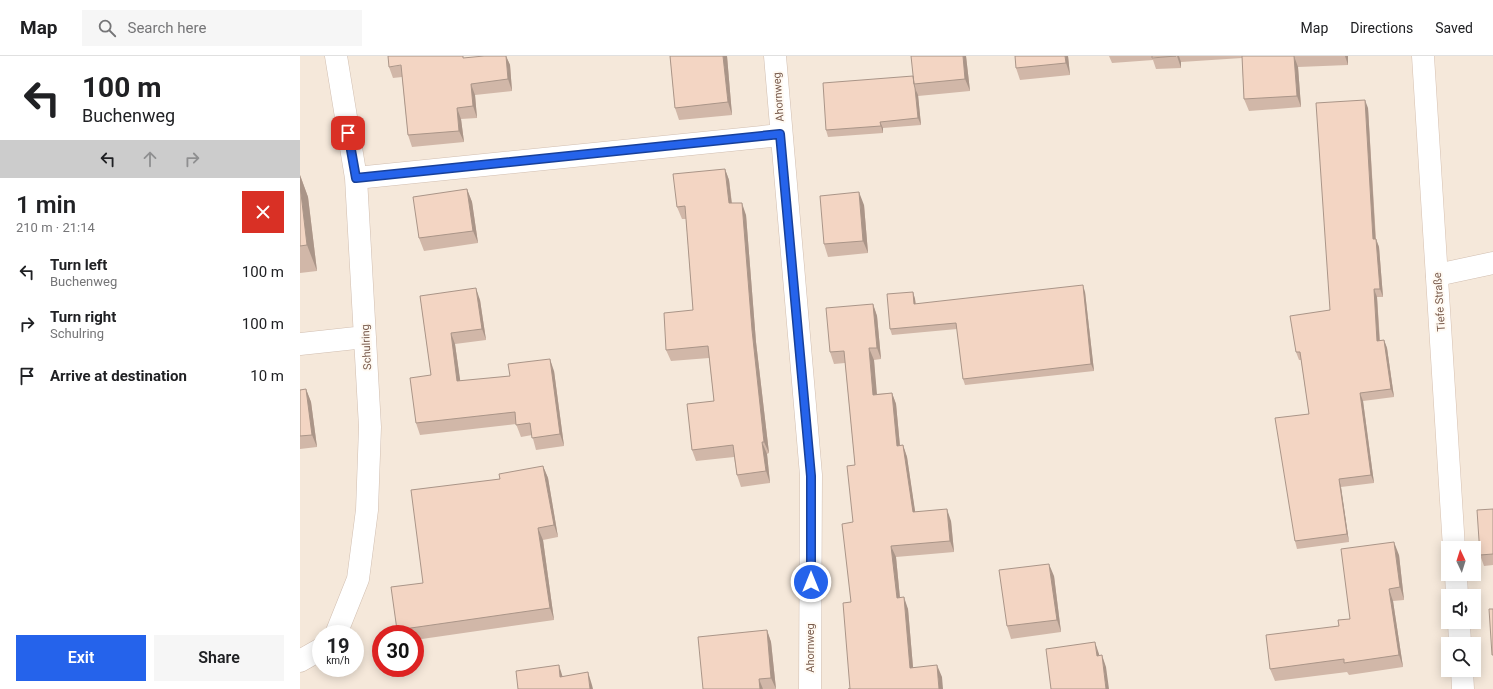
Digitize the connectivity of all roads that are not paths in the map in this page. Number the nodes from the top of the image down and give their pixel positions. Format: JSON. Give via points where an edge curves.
{"nodes":[{"id":1,"x":336,"y":56,"type":"edge"},
{"id":2,"x":775,"y":56,"type":"edge"},
{"id":3,"x":1423,"y":56,"type":"edge"},
{"id":4,"x":780,"y":134,"type":"junction"},
{"id":5,"x":356,"y":178,"type":"junction"},
{"id":6,"x":1493,"y":263,"type":"edge"},
{"id":7,"x":1437,"y":275,"type":"junction"},
{"id":8,"x":365,"y":337,"type":"junction"},
{"id":9,"x":300,"y":344,"type":"edge"},
{"id":10,"x":1454,"y":541,"type":"edge"},
{"id":11,"x":340,"y":625,"type":"edge"},
{"id":12,"x":312,"y":654,"type":"edge"},
{"id":13,"x":300,"y":661,"type":"edge"},
{"id":14,"x":1462,"y":677,"type":"edge"},
{"id":15,"x":810,"y":689,"type":"edge"},
{"id":16,"x":1463,"y":689,"type":"edge"}],
"edges":[{"from":1,"to":5,"type":"street","name":"Schulring"},
{"from":2,"to":4,"type":"street","name":"Ahornweg"},
{"from":3,"to":7,"type":"street","name":"Tiefe Straße"},
{"from":4,"to":5,"type":"street"},
{"from":4,"to":15,"type":"street","name":"Ahornweg","via":[[811,476]]},
{"from":5,"to":8,"type":"street","name":"Schulring"},
{"from":6,"to":7,"type":"street"},
{"from":7,"to":10,"type":"street","name":"Tiefe Straße"},
{"from":8,"to":9,"type":"street"},
{"from":8,"to":11,"type":"street","name":"Schulring","via":[[370,427],[367,510],[358,579]]},
{"from":12,"to":13,"type":"street"},
{"from":14,"to":16,"type":"street"}]}
